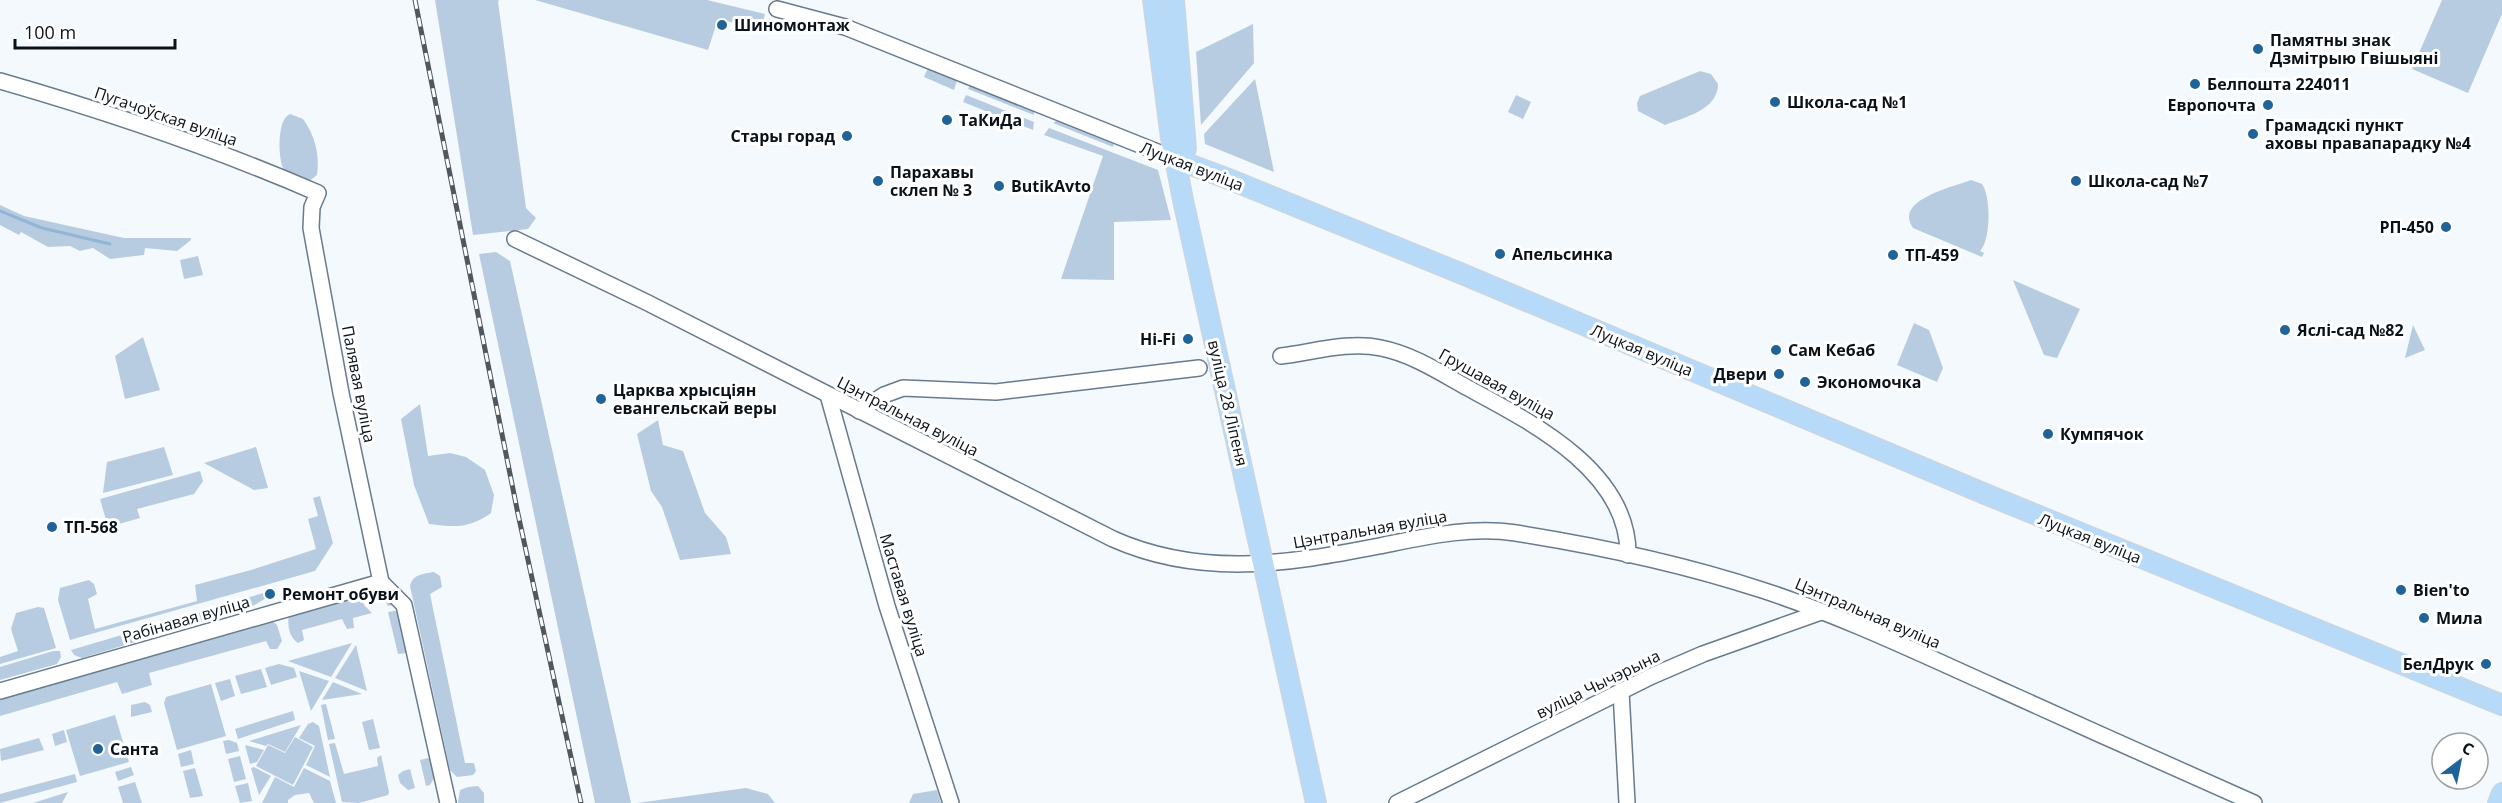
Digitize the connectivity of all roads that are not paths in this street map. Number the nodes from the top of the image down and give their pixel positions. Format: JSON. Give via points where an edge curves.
{"nodes":[{"id":1,"x":1153,"y":0,"type":"edge"},
{"id":2,"x":1174,"y":0,"type":"edge"},
{"id":3,"x":777,"y":9,"type":"dead end"},
{"id":4,"x":0,"y":81,"type":"edge"},
{"id":5,"x":1182,"y":162,"type":"junction"},
{"id":6,"x":318,"y":193,"type":"joint"},
{"id":7,"x":515,"y":239,"type":"dead end"},
{"id":8,"x":1281,"y":356,"type":"dead end"},
{"id":9,"x":1199,"y":368,"type":"dead end"},
{"id":10,"x":828,"y":395,"type":"junction"},
{"id":11,"x":859,"y":411,"type":"junction"},
{"id":12,"x":1628,"y":555,"type":"junction"},
{"id":13,"x":1269,"y":563,"type":"junction"},
{"id":14,"x":381,"y":582,"type":"junction"},
{"id":15,"x":1821,"y":612,"type":"junction"},
{"id":16,"x":0,"y":691,"type":"edge"},
{"id":17,"x":1621,"y":691,"type":"junction"},
{"id":18,"x":2502,"y":705,"type":"edge"},
{"id":19,"x":2502,"y":793,"type":"edge"},
{"id":20,"x":448,"y":803,"type":"edge"},
{"id":21,"x":951,"y":803,"type":"edge"},
{"id":22,"x":1316,"y":803,"type":"edge"},
{"id":23,"x":1326,"y":803,"type":"edge"},
{"id":24,"x":1397,"y":803,"type":"edge"},
{"id":25,"x":1628,"y":803,"type":"edge"},
{"id":26,"x":2254,"y":803,"type":"edge"},
{"id":27,"x":2498,"y":803,"type":"edge"}],
"edges":[{"from":1,"to":5,"type":"main road","name":"вуліца 28 Ліпеня"},
{"from":2,"to":5,"type":"main road","name":"вуліца 28 Ліпеня","via":[[1184,140]]},
{"from":3,"to":5,"type":"street","name":"Луцкая вуліца","via":[[845,27]]},
{"from":4,"to":6,"type":"street","name":"Пугачоўская вуліца","via":[[164,132]]},
{"from":5,"to":13,"type":"main road","name":"вуліца 28 Ліпеня"},
{"from":5,"to":18,"type":"main road","name":"Луцкая вуліца","via":[[1460,273],[1980,492]]},
{"from":6,"to":14,"type":"street","name":"Палявая вуліца","via":[[312,207],[311,228]]},
{"from":7,"to":10,"type":"street","name":"Цэнтральная вуліца"},
{"from":8,"to":12,"type":"street","name":"Грушавая вуліца","via":[[1356,346],[1380,347],[1421,362],[1506,408],[1558,440],[1595,476],[1623,519]]},
{"from":9,"to":11,"type":"street","via":[[996,392],[903,388]]},
{"from":10,"to":11,"type":"street","name":"Цэнтральная вуліца"},
{"from":10,"to":21,"type":"street","name":"Маставая вуліца","via":[[883,594]]},
{"from":11,"to":13,"type":"street","name":"Цэнтральная вуліца","via":[[1144,552],[1193,562]]},
{"from":12,"to":13,"type":"street","name":"Цэнтральная вуліца","via":[[1511,532],[1484,531],[1431,535],[1313,559]]},
{"from":12,"to":15,"type":"street","name":"Цэнтральная вуліца","via":[[1729,580]]},
{"from":13,"to":22,"type":"main road","name":"вуліца 28 Ліпеня"},
{"from":13,"to":23,"type":"main road","name":"вуліца 28 Ліпеня"},
{"from":14,"to":16,"type":"street","name":"Рабінавая вуліца"},
{"from":14,"to":20,"type":"street","via":[[404,605]]},
{"from":15,"to":17,"type":"street","name":"вуліца Чычэрына","via":[[1703,654]]},
{"from":15,"to":26,"type":"street","name":"Цэнтральная вуліца"},
{"from":17,"to":24,"type":"street","name":"вуліца Чычэрына"},
{"from":17,"to":25,"type":"street"},
{"from":19,"to":27,"type":"main road"}]}
